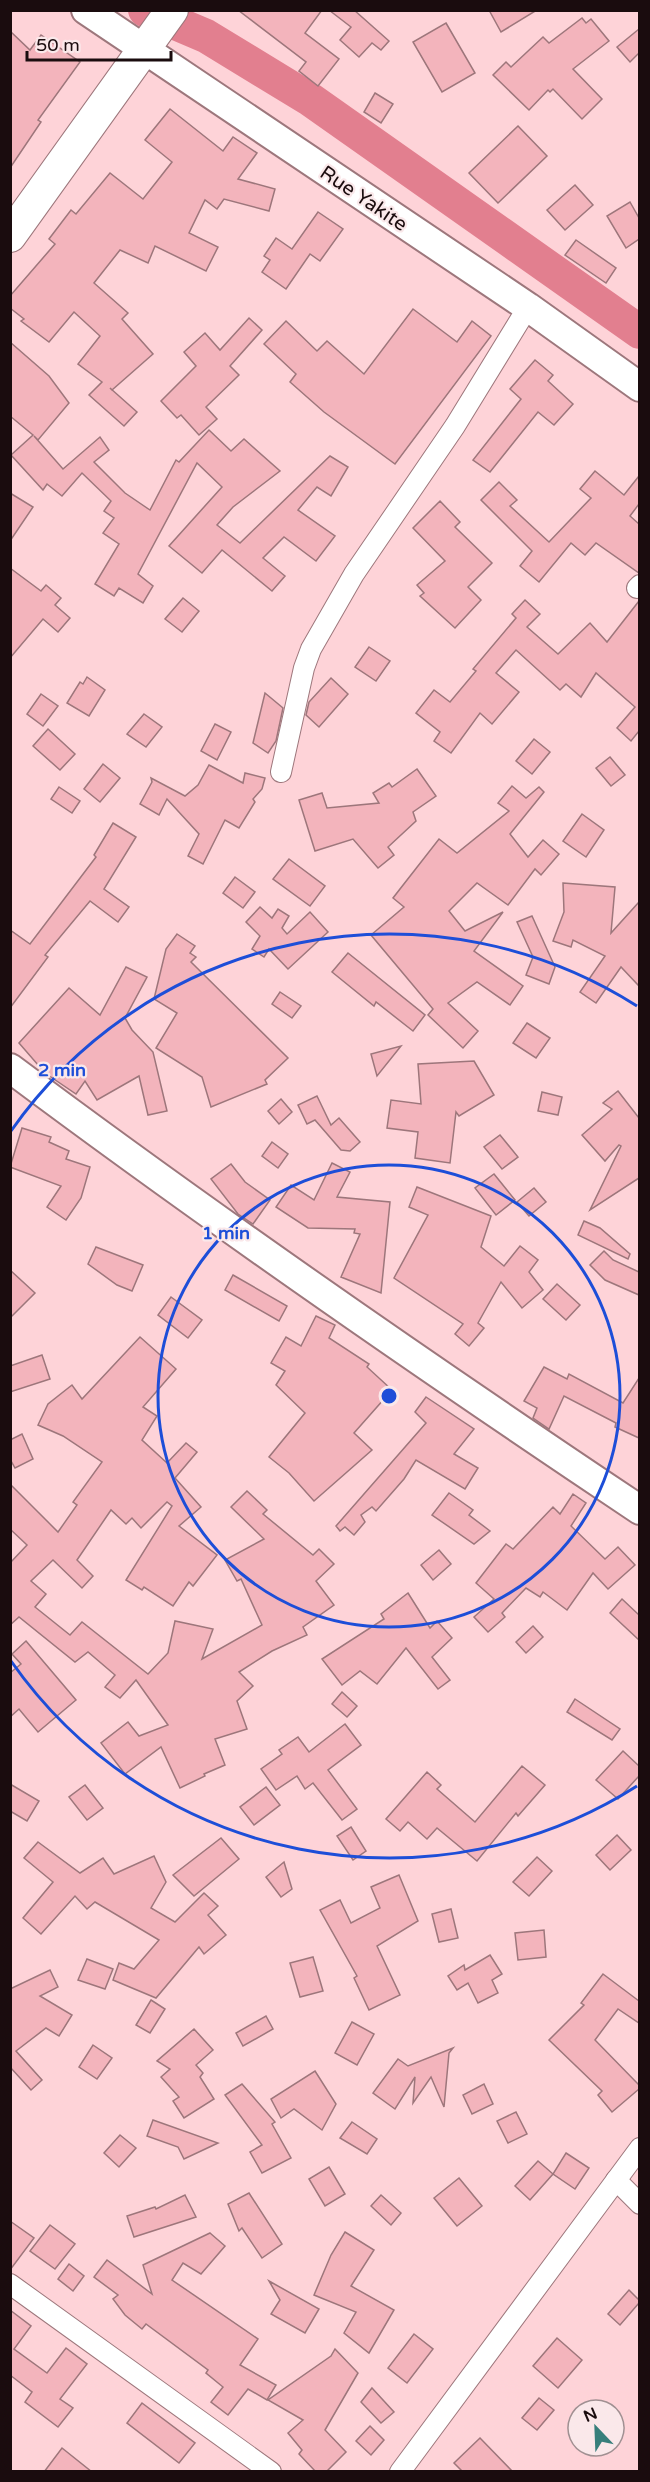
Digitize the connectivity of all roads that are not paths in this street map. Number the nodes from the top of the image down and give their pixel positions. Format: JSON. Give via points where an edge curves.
{"nodes":[{"id":1,"x":86,"y":10,"type":"edge"},
{"id":2,"x":172,"y":10,"type":"edge"},
{"id":3,"x":147,"y":45,"type":"junction"},
{"id":4,"x":10,"y":236,"type":"edge"},
{"id":5,"x":528,"y":307,"type":"junction"},
{"id":6,"x":639,"y":387,"type":"edge"},
{"id":7,"x":281,"y":772,"type":"dead end"},
{"id":8,"x":10,"y":1068,"type":"edge"},
{"id":9,"x":639,"y":1510,"type":"edge"},
{"id":10,"x":639,"y":2148,"type":"edge"},
{"id":11,"x":616,"y":2180,"type":"junction"},
{"id":12,"x":639,"y":2204,"type":"edge"},
{"id":13,"x":10,"y":2284,"type":"edge"},
{"id":14,"x":271,"y":2472,"type":"edge"},
{"id":15,"x":400,"y":2472,"type":"edge"}],
"edges":[{"from":1,"to":3,"type":"street","name":"Rue Yakite"},
{"from":2,"to":3,"type":"main road"},
{"from":3,"to":4,"type":"main road"},
{"from":3,"to":5,"type":"street","name":"Rue Yakite"},
{"from":5,"to":6,"type":"street","name":"Rue Yakite"},
{"from":5,"to":7,"type":"street","via":[[455,426],[354,574],[311,649]]},
{"from":8,"to":9,"type":"street","via":[[155,1176],[441,1377]]},
{"from":10,"to":11,"type":"street"},
{"from":11,"to":12,"type":"street"},
{"from":11,"to":15,"type":"street"},
{"from":13,"to":14,"type":"street"}]}
